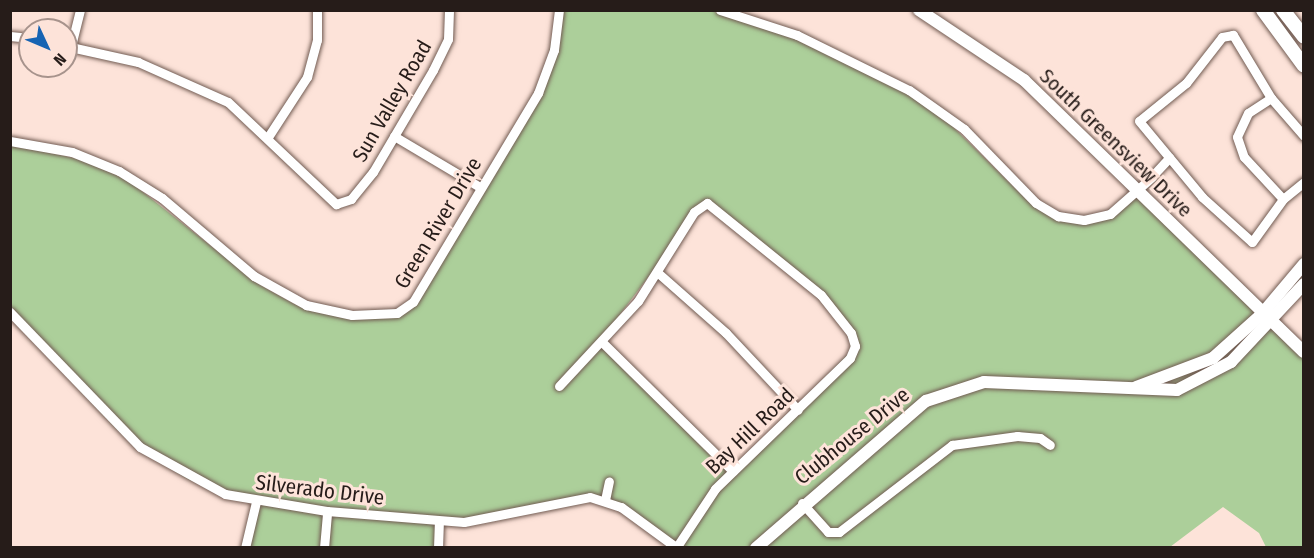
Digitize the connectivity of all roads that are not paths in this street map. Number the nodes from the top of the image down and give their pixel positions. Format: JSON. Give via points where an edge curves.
{"nodes":[{"id":1,"x":317,"y":10,"type":"edge"},
{"id":2,"x":449,"y":10,"type":"edge"},
{"id":3,"x":559,"y":10,"type":"edge"},
{"id":4,"x":720,"y":10,"type":"edge"},
{"id":5,"x":920,"y":10,"type":"edge"},
{"id":6,"x":1263,"y":10,"type":"edge"},
{"id":7,"x":1283,"y":10,"type":"edge"},
{"id":8,"x":1304,"y":38,"type":"edge"},
{"id":9,"x":78,"y":48,"type":"edge"},
{"id":10,"x":1304,"y":66,"type":"edge"},
{"id":11,"x":1271,"y":98,"type":"junction"},
{"id":12,"x":394,"y":136,"type":"junction"},
{"id":13,"x":1304,"y":136,"type":"edge"},
{"id":14,"x":268,"y":137,"type":"junction"},
{"id":15,"x":10,"y":141,"type":"edge"},
{"id":16,"x":1169,"y":158,"type":"junction"},
{"id":17,"x":1304,"y":182,"type":"edge"},
{"id":18,"x":480,"y":187,"type":"junction"},
{"id":19,"x":1140,"y":192,"type":"junction"},
{"id":20,"x":1283,"y":199,"type":"junction"},
{"id":21,"x":1304,"y":264,"type":"edge"},
{"id":22,"x":657,"y":272,"type":"junction"},
{"id":23,"x":1304,"y":284,"type":"edge"},
{"id":24,"x":10,"y":312,"type":"edge"},
{"id":25,"x":1266,"y":320,"type":"junction"},
{"id":26,"x":602,"y":342,"type":"junction"},
{"id":27,"x":1304,"y":352,"type":"edge"},
{"id":28,"x":559,"y":386,"type":"dead end"},
{"id":29,"x":798,"y":410,"type":"junction"},
{"id":30,"x":1050,"y":445,"type":"dead end"},
{"id":31,"x":733,"y":471,"type":"junction"},
{"id":32,"x":609,"y":480,"type":"dead end"},
{"id":33,"x":605,"y":500,"type":"junction"},
{"id":34,"x":256,"y":502,"type":"junction"},
{"id":35,"x":802,"y":503,"type":"junction"},
{"id":36,"x":327,"y":511,"type":"junction"},
{"id":37,"x":439,"y":522,"type":"junction"},
{"id":38,"x":677,"y":547,"type":"edge"},
{"id":39,"x":246,"y":548,"type":"edge"},
{"id":40,"x":324,"y":548,"type":"edge"},
{"id":41,"x":438,"y":548,"type":"edge"},
{"id":42,"x":756,"y":548,"type":"edge"}],
"edges":[{"from":1,"to":14,"type":"street","via":[[317,40],[307,77]]},
{"from":2,"to":12,"type":"street","name":"Sun Valley Road","via":[[444,51]]},
{"from":3,"to":18,"type":"street","name":"Green River Drive","via":[[543,82]]},
{"from":4,"to":19,"type":"street","via":[[797,35],[914,93],[964,129],[1048,211],[1073,219],[1100,217]]},
{"from":5,"to":19,"type":"street","name":"South Greensview Drive","via":[[1024,80]]},
{"from":6,"to":10,"type":"main road"},
{"from":7,"to":8,"type":"main road"},
{"from":9,"to":14,"type":"street","via":[[138,62],[222,99]]},
{"from":11,"to":13,"type":"street"},
{"from":11,"to":16,"type":"street","via":[[1233,35],[1222,37],[1186,83],[1139,121]]},
{"from":11,"to":20,"type":"street","via":[[1248,113],[1237,137],[1244,158]]},
{"from":12,"to":14,"type":"street","name":"Sun Valley Road","via":[[347,201],[336,204]]},
{"from":12,"to":18,"type":"street"},
{"from":15,"to":18,"type":"street","name":"Green River Drive","via":[[55,147],[105,164],[153,191],[279,291],[321,310],[352,315],[393,314],[409,306]]},
{"from":16,"to":19,"type":"street"},
{"from":16,"to":20,"type":"street","via":[[1252,242]]},
{"from":17,"to":20,"type":"street"},
{"from":19,"to":25,"type":"street","name":"South Greensview Drive"},
{"from":21,"to":25,"type":"street","name":"Clubhouse Drive"},
{"from":22,"to":26,"type":"street"},
{"from":22,"to":29,"type":"street","via":[[726,333]]},
{"from":22,"to":29,"type":"street","name":"Bay Hill Road","via":[[694,212],[707,203],[820,295],[855,346]]},
{"from":23,"to":25,"type":"street","name":"Clubhouse Drive"},
{"from":24,"to":34,"type":"street","name":"Silverado Drive","via":[[140,447],[212,488]]},
{"from":25,"to":27,"type":"street","name":"South Greensview Drive"},
{"from":25,"to":35,"type":"street","name":"Clubhouse Drive","via":[[1213,358],[1132,388],[1014,381],[953,388],[907,414]]},
{"from":26,"to":28,"type":"street"},
{"from":26,"to":31,"type":"street"},
{"from":29,"to":31,"type":"street","name":"Bay Hill Road"},
{"from":30,"to":35,"type":"street","via":[[1017,436],[952,445],[839,532],[828,532]]},
{"from":31,"to":38,"type":"street","name":"Bay Hill Road","via":[[700,508]]},
{"from":32,"to":33,"type":"street"},
{"from":33,"to":37,"type":"street","name":"Silverado Drive","via":[[571,499],[508,516]]},
{"from":33,"to":38,"type":"street"},
{"from":34,"to":36,"type":"street","name":"Silverado Drive"},
{"from":34,"to":39,"type":"street"},
{"from":35,"to":42,"type":"street","name":"Clubhouse Drive"},
{"from":36,"to":37,"type":"street","name":"Silverado Drive"},
{"from":36,"to":40,"type":"street"},
{"from":37,"to":41,"type":"street"}]}
